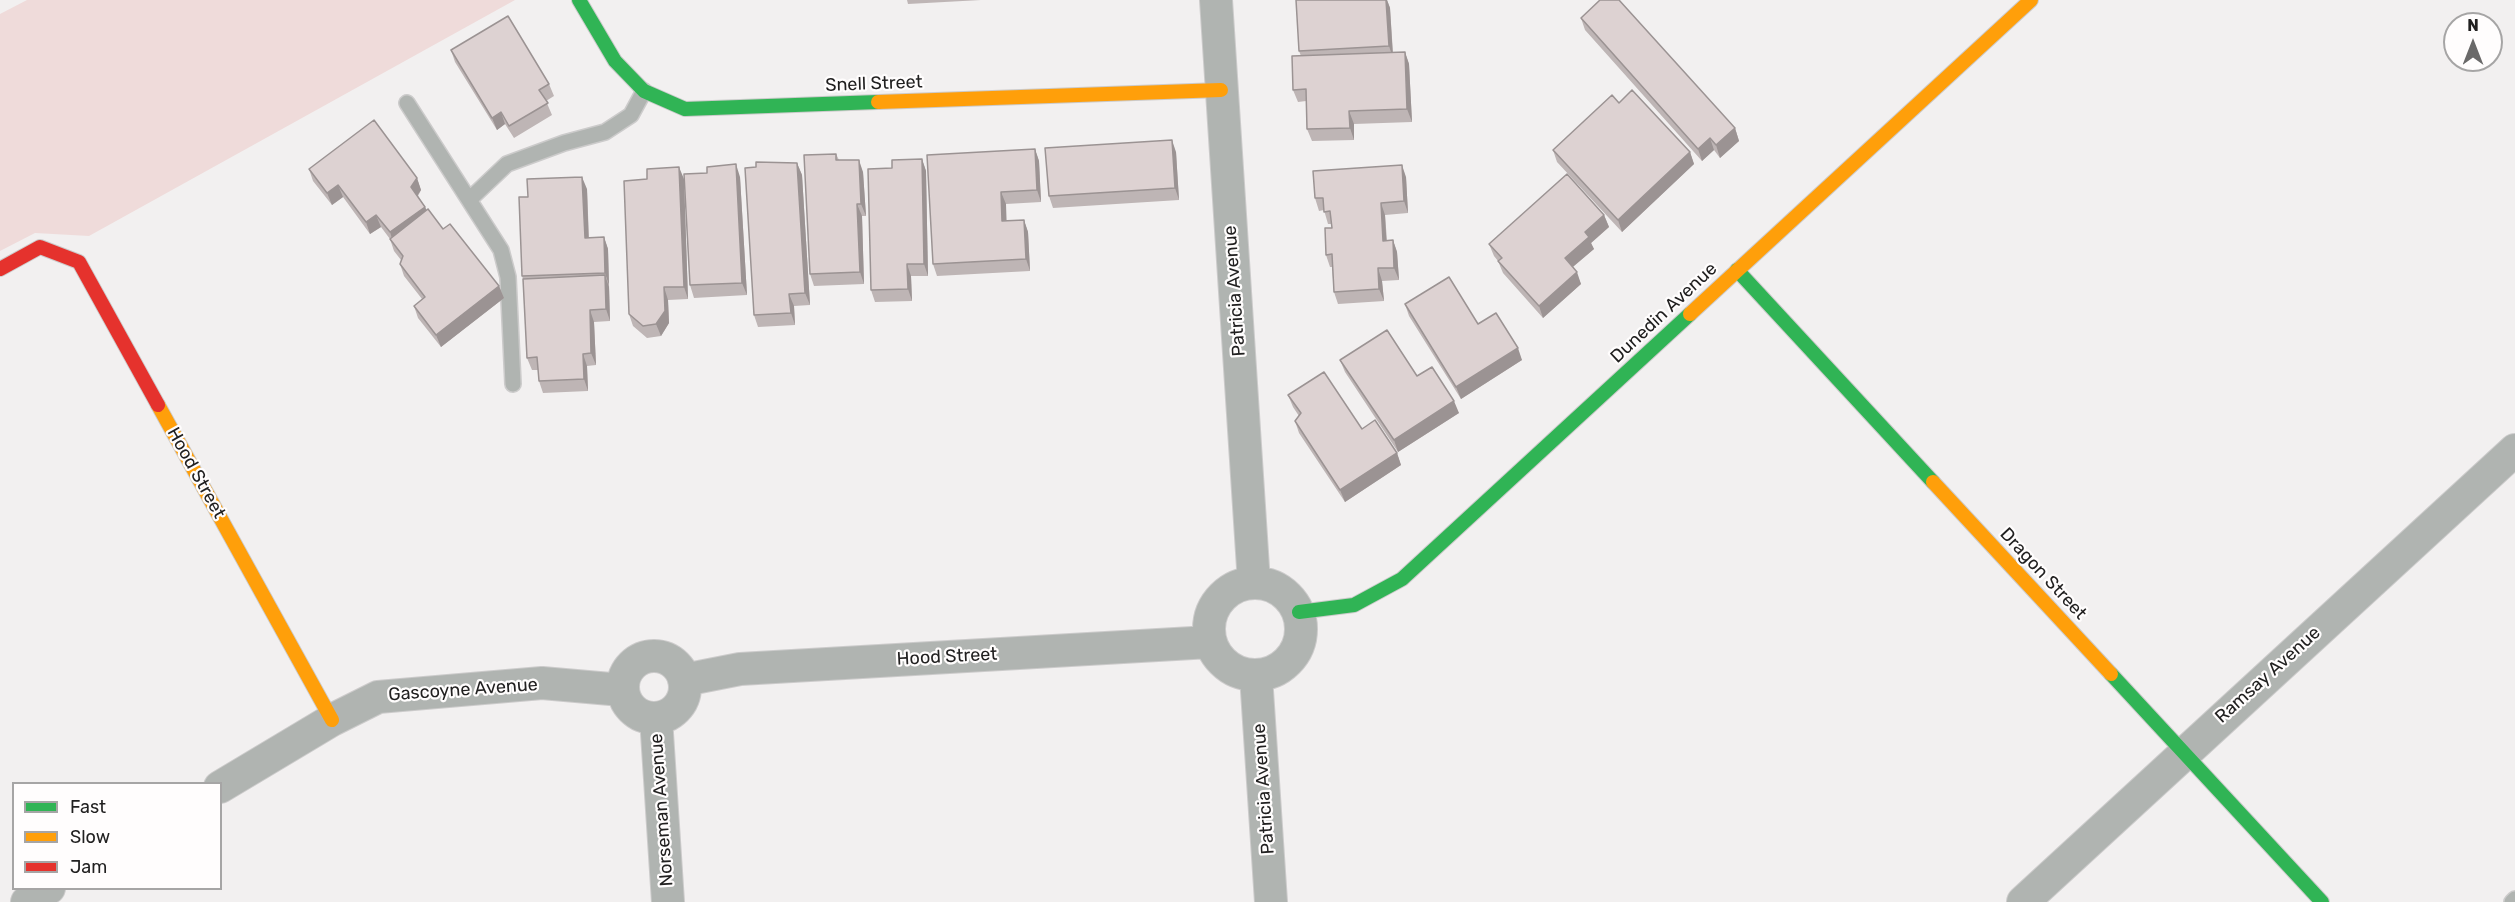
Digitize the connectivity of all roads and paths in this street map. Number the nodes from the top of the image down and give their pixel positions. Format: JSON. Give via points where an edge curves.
{"nodes":[{"id":1,"x":579,"y":0,"type":"edge"},
{"id":2,"x":1216,"y":0,"type":"edge"},
{"id":3,"x":2031,"y":0,"type":"edge"},
{"id":4,"x":1221,"y":90,"type":"junction"},
{"id":5,"x":644,"y":91,"type":"junction"},
{"id":6,"x":407,"y":103,"type":"dead end"},
{"id":7,"x":469,"y":200,"type":"junction"},
{"id":8,"x":0,"y":269,"type":"edge"},
{"id":9,"x":1737,"y":270,"type":"junction"},
{"id":10,"x":513,"y":384,"type":"dead end"},
{"id":11,"x":2515,"y":450,"type":"edge"},
{"id":12,"x":1254,"y":583,"type":"junction"},
{"id":13,"x":1299,"y":612,"type":"junction"},
{"id":14,"x":1210,"y":642,"type":"junction"},
{"id":15,"x":1256,"y":676,"type":"junction"},
{"id":16,"x":684,"y":680,"type":"junction"},
{"id":17,"x":622,"y":690,"type":"junction"},
{"id":18,"x":656,"y":718,"type":"junction"},
{"id":19,"x":332,"y":720,"type":"junction"},
{"id":20,"x":2184,"y":753,"type":"junction"},
{"id":21,"x":222,"y":786,"type":"edge"},
{"id":22,"x":46,"y":890,"type":"edge"},
{"id":23,"x":27,"y":902,"type":"edge"},
{"id":24,"x":668,"y":902,"type":"edge"},
{"id":25,"x":1271,"y":902,"type":"edge"},
{"id":26,"x":2022,"y":902,"type":"edge"},
{"id":27,"x":2322,"y":902,"type":"edge"}],
"edges":[{"from":1,"to":5,"type":"street","name":"Snell Street","via":[[615,61]]},
{"from":2,"to":4,"type":"street","name":"Patricia Avenue"},
{"from":3,"to":9,"type":"street","name":"Dunedin Avenue"},
{"from":4,"to":5,"type":"street","name":"Snell Street","via":[[685,109]]},
{"from":4,"to":12,"type":"street","name":"Patricia Avenue"},
{"from":5,"to":7,"type":"lane","via":[[632,115],[605,132],[507,164]]},
{"from":6,"to":7,"type":"lane"},
{"from":7,"to":10,"type":"lane","via":[[501,250],[508,277]]},
{"from":8,"to":19,"type":"street","name":"Hood Street","via":[[40,247],[79,262]]},
{"from":9,"to":13,"type":"street","name":"Dunedin Avenue","via":[[1402,579],[1354,605]]},
{"from":9,"to":20,"type":"street","name":"Dragon Street"},
{"from":11,"to":20,"type":"street","name":"Ramsay Avenue"},
{"from":12,"to":13,"type":"street","via":[[1278,588],[1291,598]]},
{"from":12,"to":14,"type":"street","via":[[1233,588],[1220,598],[1210,618]]},
{"from":13,"to":15,"type":"street","via":[[1302,631],[1297,651],[1280,669]]},
{"from":14,"to":15,"type":"street","via":[[1221,661],[1237,673]]},
{"from":14,"to":16,"type":"street","name":"Hood Street","via":[[740,669]]},
{"from":15,"to":25,"type":"street","name":"Patricia Avenue"},
{"from":16,"to":17,"type":"street","via":[[676,664],[667,658],[648,656],[632,664]]},
{"from":16,"to":18,"type":"street","via":[[681,701],[674,711]]},
{"from":17,"to":18,"type":"street","via":[[635,712]]},
{"from":17,"to":19,"type":"street","name":"Gascoyne Avenue","via":[[542,683],[378,697]]},
{"from":18,"to":24,"type":"street","name":"Norseman Avenue"},
{"from":19,"to":21,"type":"street","name":"Gascoyne Avenue"},
{"from":20,"to":26,"type":"street","name":"Ramsay Avenue"},
{"from":20,"to":27,"type":"street","name":"Dragon Street"},
{"from":22,"to":23,"type":"street"}]}
